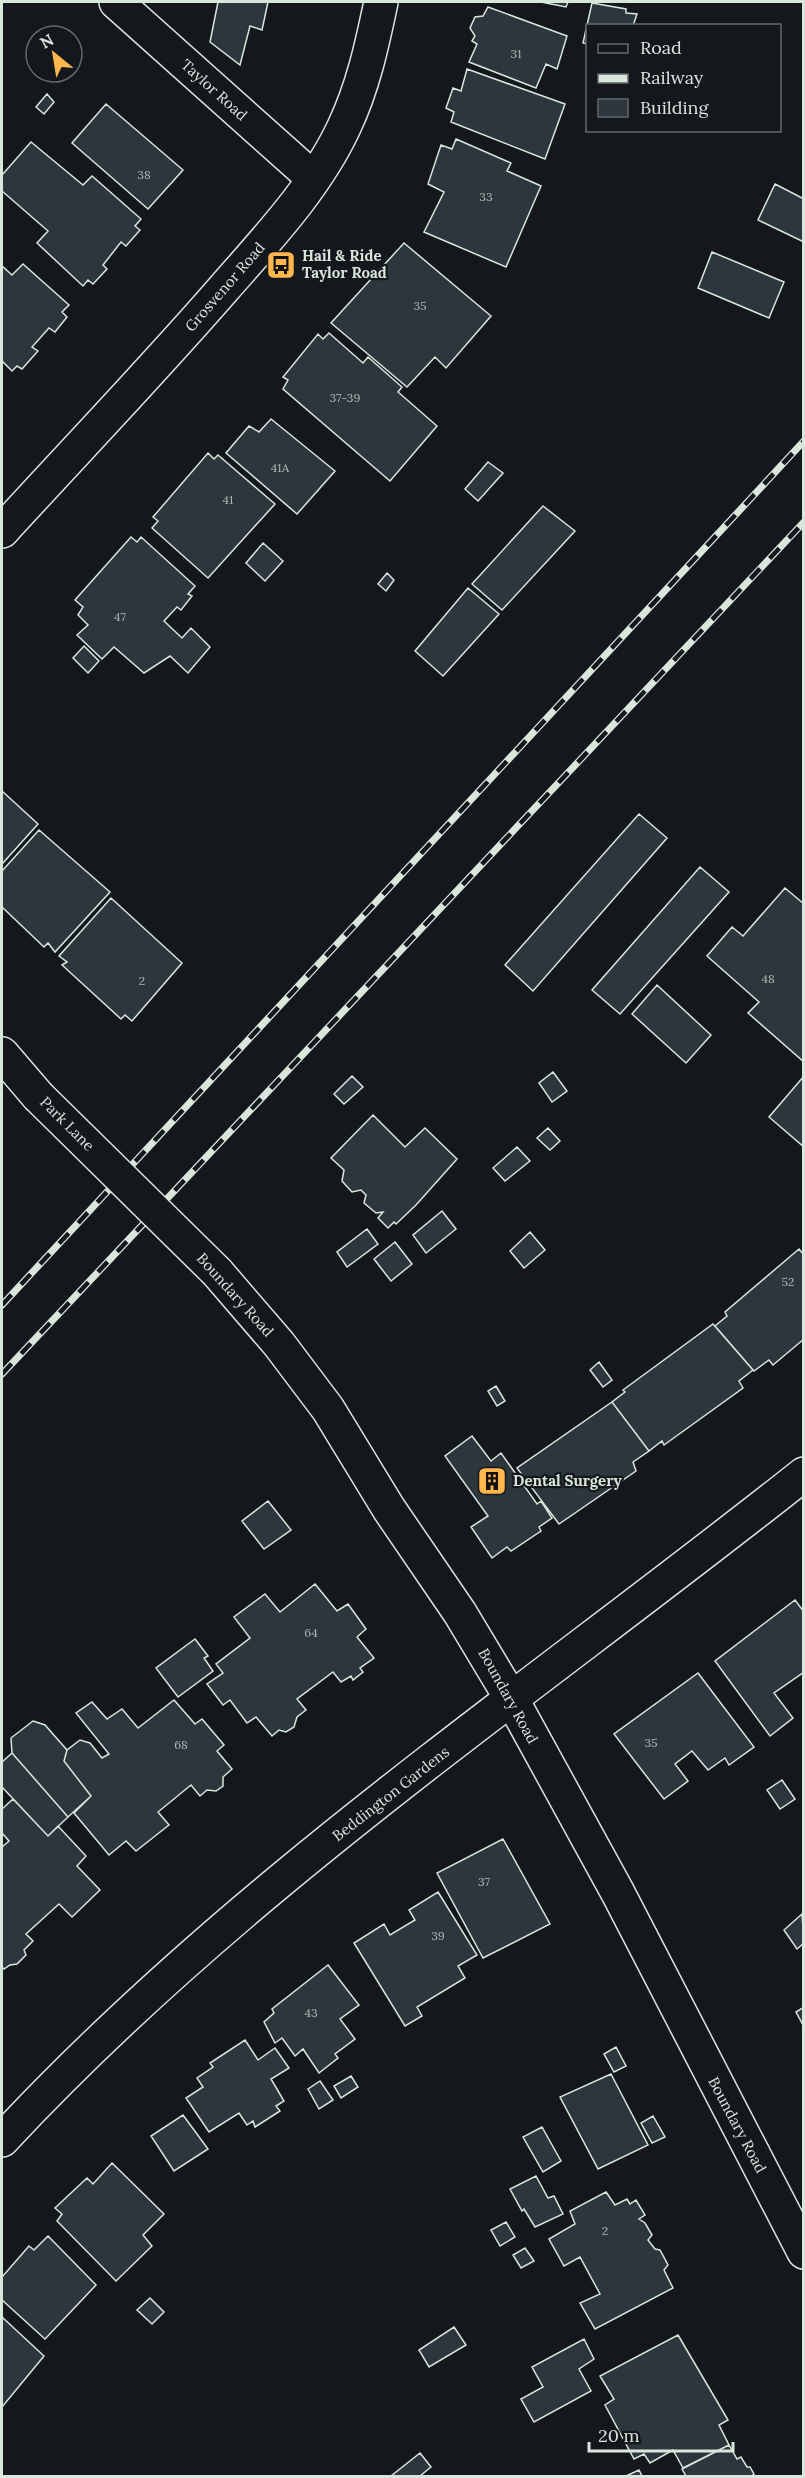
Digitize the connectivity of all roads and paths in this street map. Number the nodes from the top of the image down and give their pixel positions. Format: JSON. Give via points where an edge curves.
{"nodes":[{"id":1,"x":116,"y":2,"type":"edge"},
{"id":2,"x":381,"y":2,"type":"edge"},
{"id":3,"x":313,"y":178,"type":"junction"},
{"id":4,"x":2,"y":531,"type":"edge"},
{"id":5,"x":2,"y":1054,"type":"edge"},
{"id":6,"x":135,"y":1192,"type":"joint"},
{"id":7,"x":804,"y":1474,"type":"edge"},
{"id":8,"x":511,"y":1698,"type":"junction"},
{"id":9,"x":2,"y":2140,"type":"edge"},
{"id":10,"x":804,"y":2252,"type":"edge"}],
"edges":[{"from":1,"to":3,"type":"street","name":"Taylor Road"},
{"from":2,"to":3,"type":"street","name":"Grosvenor Road","via":[[358,94],[343,129]]},
{"from":3,"to":4,"type":"street","name":"Grosvenor Road","via":[[282,221],[204,312]]},
{"from":5,"to":6,"type":"street","name":"Park Lane","bridge":true,"via":[[38,1096]]},
{"from":6,"to":8,"type":"street","name":"Boundary Road","bridge":true,"via":[[217,1272],[328,1409]]},
{"from":7,"to":8,"type":"street","name":"Beddington Gardens"},
{"from":8,"to":9,"type":"street","name":"Beddington Gardens","via":[[183,1962]]},
{"from":8,"to":10,"type":"street","name":"Boundary Road","via":[[618,1893]]}]}
